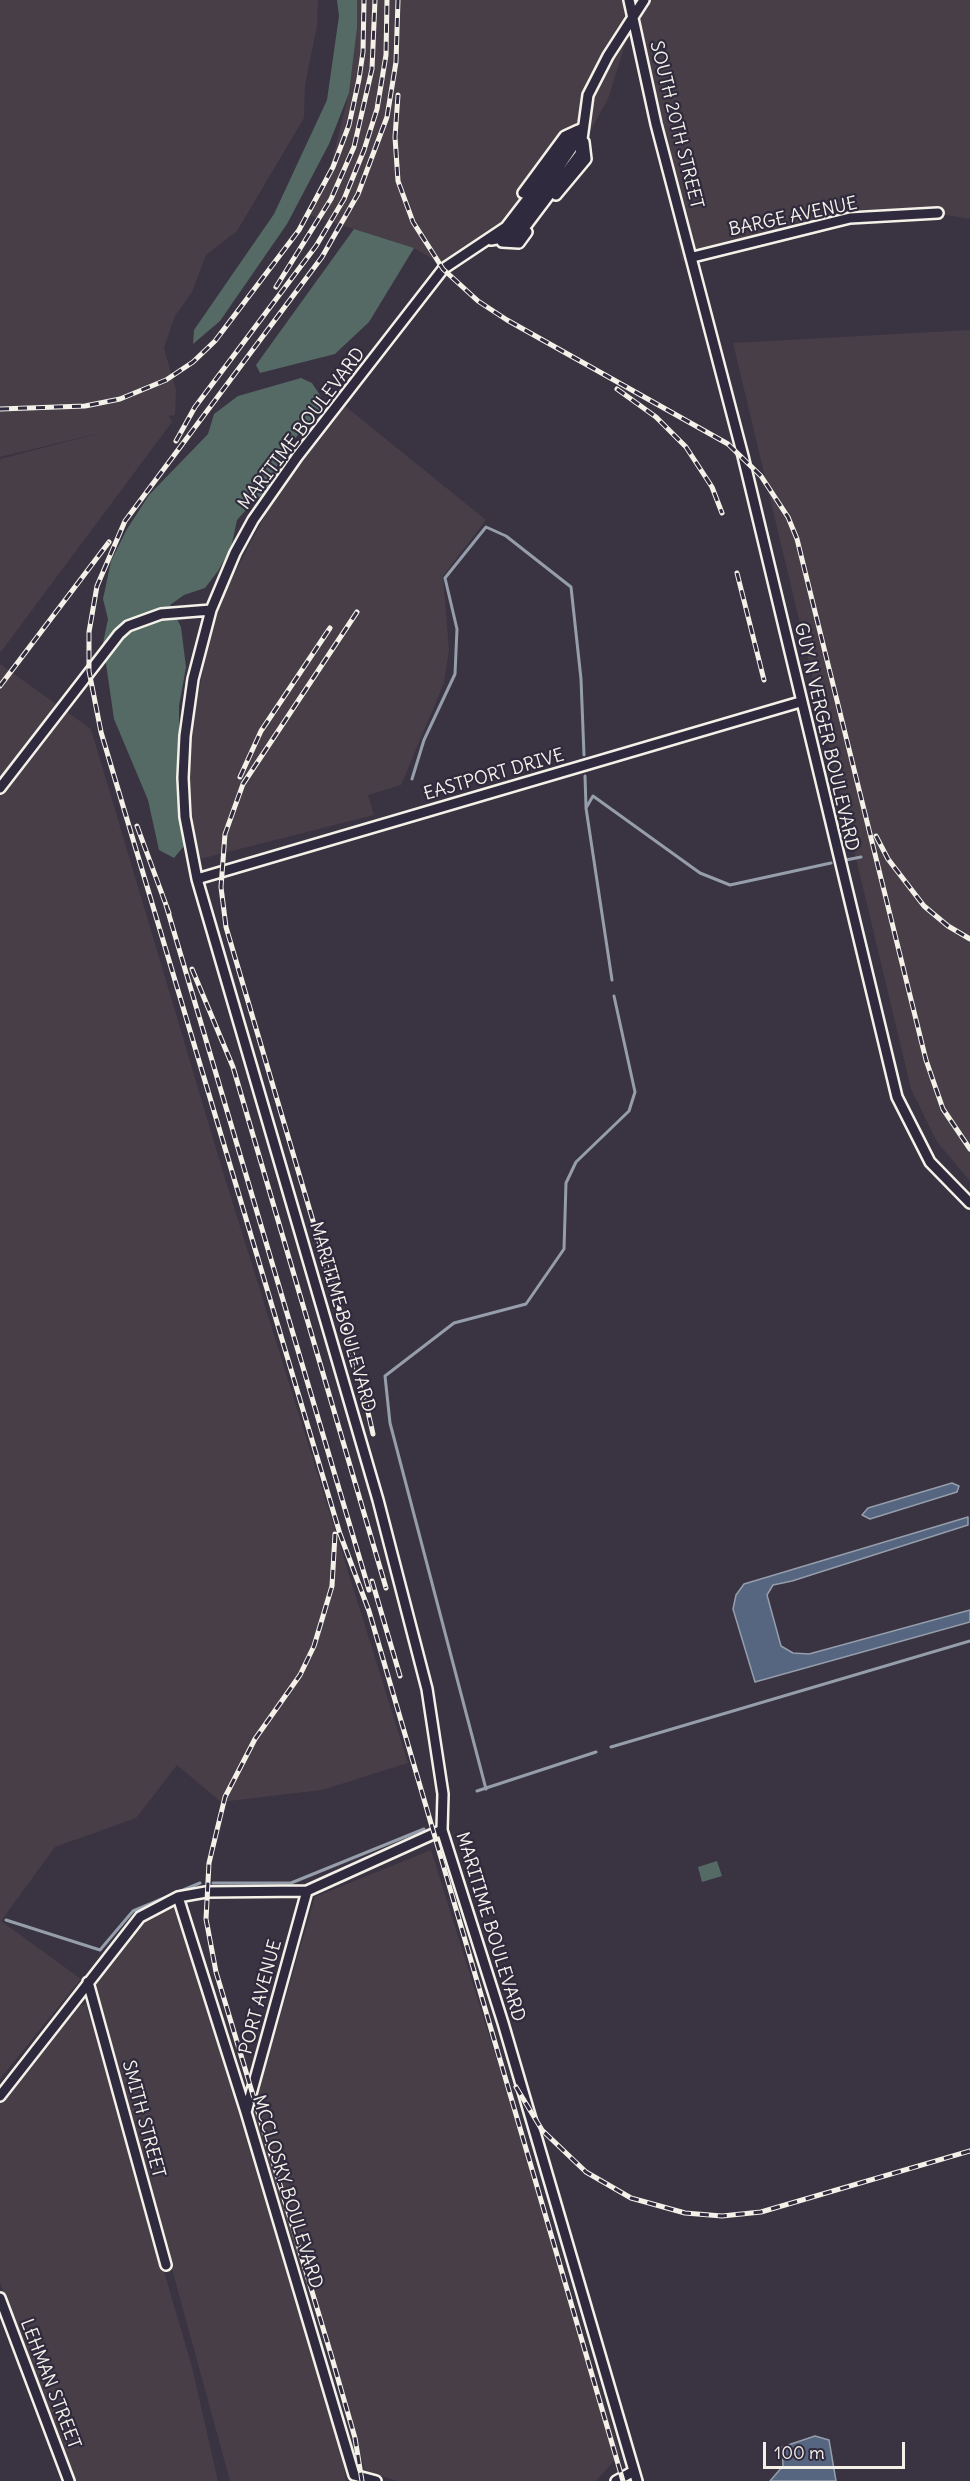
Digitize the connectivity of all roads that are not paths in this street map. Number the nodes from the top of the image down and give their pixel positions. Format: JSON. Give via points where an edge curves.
{"nodes":[{"id":1,"x":629,"y":0,"type":"edge"},
{"id":2,"x":645,"y":0,"type":"edge"},
{"id":3,"x":633,"y":16,"type":"junction"},
{"id":4,"x":582,"y":128,"type":"junction"},
{"id":5,"x":938,"y":213,"type":"dead end"},
{"id":6,"x":489,"y":241,"type":"junction"},
{"id":7,"x":693,"y":257,"type":"junction"},
{"id":8,"x":211,"y":610,"type":"junction"},
{"id":9,"x":800,"y":702,"type":"junction"},
{"id":10,"x":0,"y":788,"type":"edge"},
{"id":11,"x":197,"y":879,"type":"junction"},
{"id":12,"x":970,"y":1203,"type":"edge"},
{"id":13,"x":442,"y":1830,"type":"junction"},
{"id":14,"x":307,"y":1891,"type":"junction"},
{"id":15,"x":178,"y":1897,"type":"junction"},
{"id":16,"x":88,"y":1982,"type":"junction"},
{"id":17,"x":0,"y":2096,"type":"edge"},
{"id":18,"x":246,"y":2112,"type":"junction"},
{"id":19,"x":166,"y":2265,"type":"dead end"},
{"id":20,"x":0,"y":2298,"type":"edge"},
{"id":21,"x":634,"y":2471,"type":"junction"},
{"id":22,"x":353,"y":2478,"type":"edge"},
{"id":23,"x":69,"y":2481,"type":"edge"},
{"id":24,"x":376,"y":2481,"type":"edge"},
{"id":25,"x":616,"y":2481,"type":"edge"},
{"id":26,"x":637,"y":2481,"type":"edge"}],
"edges":[{"from":1,"to":3,"type":"street","name":"SOUTH 20TH STREET"},
{"from":2,"to":3,"type":"street","name":"MARITIME BOULEVARD"},
{"from":3,"to":4,"type":"street","name":"MARITIME BOULEVARD","via":[[588,94]]},
{"from":3,"to":7,"type":"street","name":"SOUTH 20TH STREET"},
{"from":4,"to":6,"type":"street","name":"MARITIME BOULEVARD","via":[[506,227]]},
{"from":4,"to":6,"type":"street","name":"MARITIME BOULEVARD","via":[[579,154],[519,235]]},
{"from":5,"to":7,"type":"street","name":"BARGE AVENUE","via":[[850,218]]},
{"from":6,"to":8,"type":"street","name":"MARITIME BOULEVARD","via":[[443,269],[297,456],[253,520]]},
{"from":7,"to":9,"type":"street","name":"GUY N VERGER BOULEVARD"},
{"from":8,"to":10,"type":"street","via":[[160,614],[128,626]]},
{"from":8,"to":11,"type":"street","name":"MARITIME BOULEVARD","via":[[193,679],[185,736],[185,817]]},
{"from":9,"to":11,"type":"street","name":"EASTPORT DRIVE"},
{"from":9,"to":12,"type":"street","name":"GUY N VERGER BOULEVARD","via":[[897,1097],[930,1161]]},
{"from":11,"to":13,"type":"street","name":"MARITIME BOULEVARD","via":[[384,1522],[427,1689],[443,1794]]},
{"from":13,"to":14,"type":"street"},
{"from":13,"to":21,"type":"street","name":"MARITIME BOULEVARD","via":[[503,2023]]},
{"from":14,"to":15,"type":"street","via":[[206,1892]]},
{"from":14,"to":18,"type":"street","name":"PORT AVENUE"},
{"from":15,"to":16,"type":"street","via":[[140,1917]]},
{"from":15,"to":18,"type":"street","name":"MCCLOSKY BOULEVARD"},
{"from":16,"to":17,"type":"street"},
{"from":16,"to":19,"type":"street","name":"SMITH STREET"},
{"from":18,"to":22,"type":"street","name":"MCCLOSKY BOULEVARD"},
{"from":20,"to":23,"type":"street","name":"LEHMAN STREET"},
{"from":21,"to":25,"type":"street"},
{"from":21,"to":26,"type":"street","name":"MARITIME BOULEVARD"},
{"from":22,"to":24,"type":"street","name":"MCCLOSKY BOULEVARD"}]}
